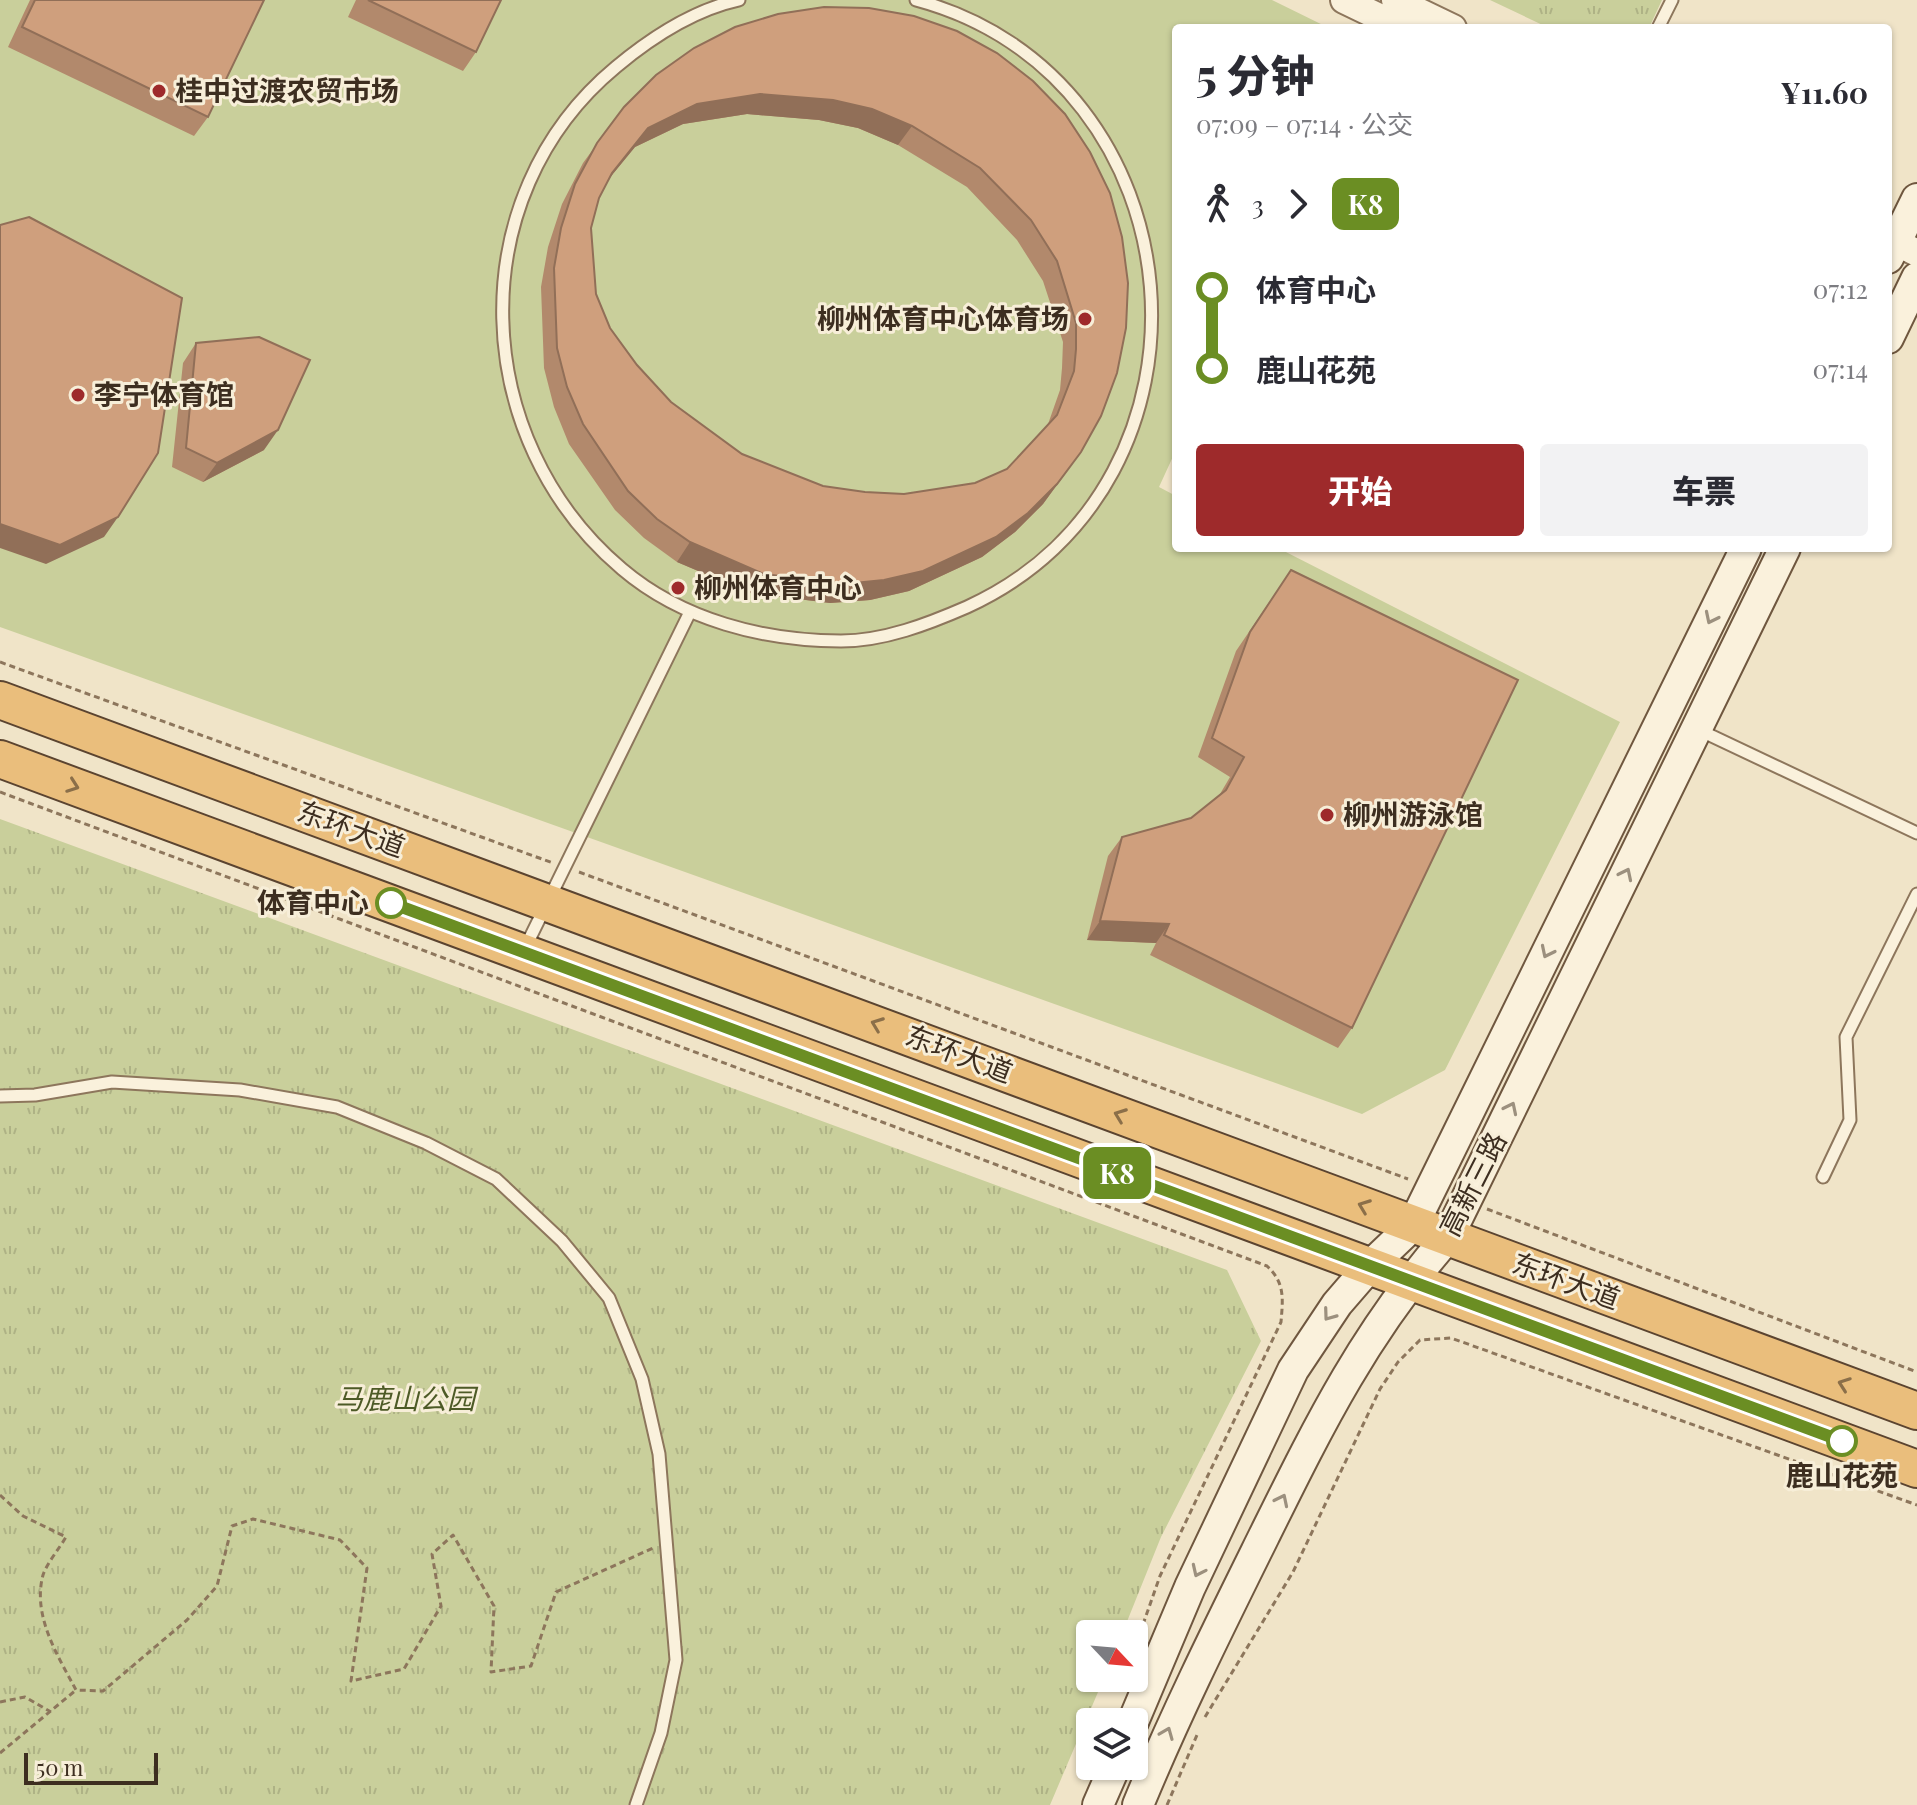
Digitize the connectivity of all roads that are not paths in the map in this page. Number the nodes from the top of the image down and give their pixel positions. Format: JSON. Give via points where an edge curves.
{"nodes":[{"id":1,"x":739,"y":0,"type":"edge"},
{"id":2,"x":916,"y":0,"type":"edge"},
{"id":3,"x":1344,"y":0,"type":"edge"},
{"id":4,"x":1395,"y":0,"type":"edge"},
{"id":5,"x":1672,"y":0,"type":"edge"},
{"id":6,"x":952,"y":4,"type":"edge"},
{"id":7,"x":1394,"y":24,"type":"edge"},
{"id":8,"x":1445,"y":24,"type":"edge"},
{"id":9,"x":1660,"y":24,"type":"edge"},
{"id":10,"x":1917,"y":199,"type":"edge"},
{"id":11,"x":1895,"y":251,"type":"edge"},
{"id":12,"x":1917,"y":278,"type":"edge"},
{"id":13,"x":1892,"y":330,"type":"edge"},
{"id":14,"x":1744,"y":552,"type":"edge"},
{"id":15,"x":1783,"y":552,"type":"edge"},
{"id":16,"x":690,"y":612,"type":"junction"},
{"id":17,"x":0,"y":700,"type":"edge"},
{"id":18,"x":1697,"y":728,"type":"junction"},
{"id":19,"x":0,"y":759,"type":"edge"},
{"id":20,"x":1917,"y":833,"type":"edge"},
{"id":21,"x":1917,"y":894,"type":"edge"},
{"id":22,"x":547,"y":900,"type":"junction"},
{"id":23,"x":523,"y":952,"type":"junction"},
{"id":24,"x":0,"y":1096,"type":"edge"},
{"id":25,"x":1823,"y":1177,"type":"dead end"},
{"id":26,"x":1413,"y":1225,"type":"junction"},
{"id":27,"x":1448,"y":1237,"type":"junction"},
{"id":28,"x":1369,"y":1267,"type":"junction"},
{"id":29,"x":1410,"y":1280,"type":"junction"},
{"id":30,"x":1917,"y":1411,"type":"edge"},
{"id":31,"x":1917,"y":1469,"type":"edge"},
{"id":32,"x":1139,"y":1708,"type":"edge"},
{"id":33,"x":1109,"y":1780,"type":"edge"},
{"id":34,"x":636,"y":1805,"type":"edge"},
{"id":35,"x":1098,"y":1805,"type":"edge"},
{"id":36,"x":1138,"y":1805,"type":"edge"}],
"edges":[{"from":1,"to":16,"type":"lane","via":[[652,37],[592,87],[545,149],[514,221],[501,297],[506,375],[529,449],[561,503],[623,571]]},
{"from":2,"to":6,"type":"lane"},
{"from":3,"to":7,"type":"street"},
{"from":4,"to":8,"type":"street"},
{"from":5,"to":9,"type":"lane"},
{"from":6,"to":16,"type":"lane","via":[[1020,48],[1078,103],[1122,170],[1147,246],[1150,273],[1154,326],[1141,405],[1109,479],[1060,543],[985,599],[924,626],[846,641],[766,636]]},
{"from":10,"to":11,"type":"main road"},
{"from":11,"to":12,"type":"street"},
{"from":12,"to":13,"type":"main road"},
{"from":14,"to":26,"type":"main road","name":"高新三路","one_way":true},
{"from":15,"to":18,"type":"main road","name":"高新三路"},
{"from":16,"to":22,"type":"lane"},
{"from":17,"to":22,"type":"highway","name":"东环大道"},
{"from":18,"to":20,"type":"lane"},
{"from":27,"to":18,"type":"main road","name":"高新三路","one_way":true},
{"from":19,"to":23,"type":"highway","name":"东环大道","one_way":true},
{"from":21,"to":25,"type":"lane","via":[[1846,1037],[1850,1120]]},
{"from":22,"to":23,"type":"lane"},
{"from":26,"to":22,"type":"highway","name":"东环大道","one_way":true},
{"from":23,"to":28,"type":"highway","name":"东环大道"},
{"from":24,"to":34,"type":"lane","via":[[112,1082],[240,1090],[337,1107],[496,1179],[562,1241],[609,1298],[642,1379],[659,1454],[676,1660],[661,1733]]},
{"from":26,"to":27,"type":"highway","name":"东环大道"},
{"from":26,"to":28,"type":"main road","name":"高新三路"},
{"from":27,"to":29,"type":"main road","name":"高新三路"},
{"from":30,"to":27,"type":"highway","name":"东环大道","one_way":true},
{"from":28,"to":29,"type":"highway","name":"东环大道"},
{"from":28,"to":32,"type":"main road","name":"高新三路","one_way":true,"via":[[1293,1370]]},
{"from":29,"to":31,"type":"highway","name":"东环大道"},
{"from":36,"to":29,"type":"main road","name":"高新三路","one_way":true,"via":[[1176,1711],[1330,1403]]},
{"from":33,"to":35,"type":"main road"}]}
